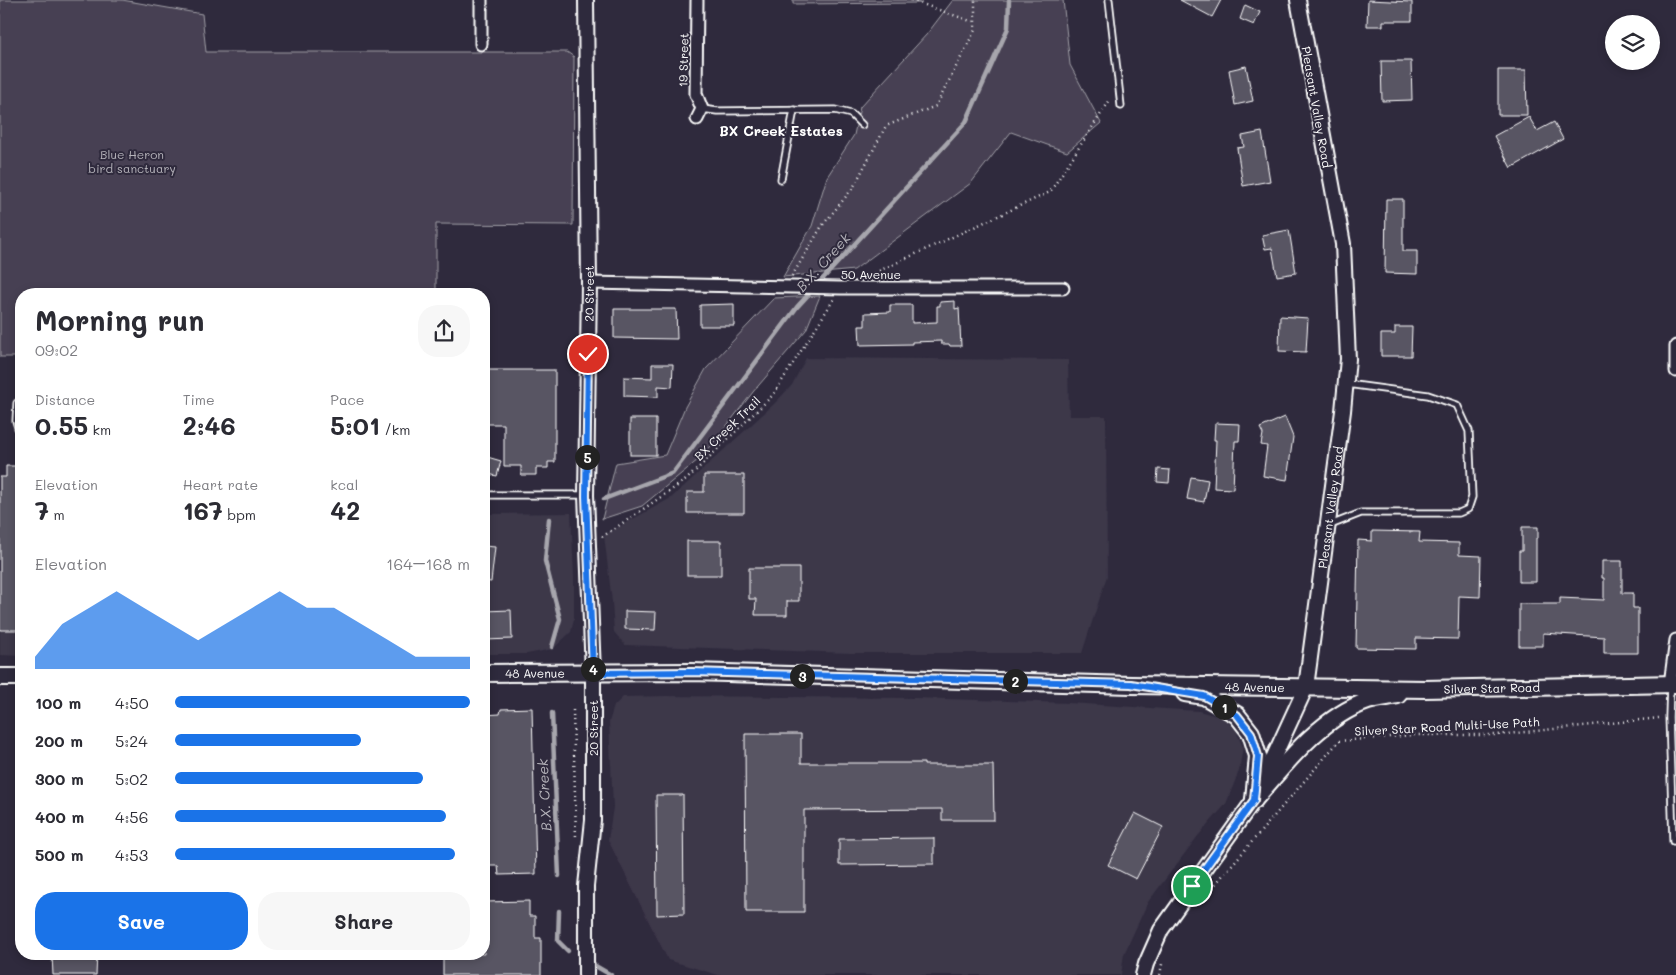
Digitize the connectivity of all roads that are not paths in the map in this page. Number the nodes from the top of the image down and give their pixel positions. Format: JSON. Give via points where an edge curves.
{"nodes":[{"id":1,"x":481,"y":0,"type":"edge"},
{"id":2,"x":586,"y":0,"type":"edge"},
{"id":3,"x":698,"y":0,"type":"edge"},
{"id":4,"x":1109,"y":0,"type":"edge"},
{"id":5,"x":1298,"y":0,"type":"edge"},
{"id":6,"x":482,"y":44,"type":"dead end"},
{"id":7,"x":1121,"y":106,"type":"dead end"},
{"id":8,"x":794,"y":110,"type":"junction"},
{"id":9,"x":699,"y":114,"type":"joint"},
{"id":10,"x":862,"y":125,"type":"dead end"},
{"id":11,"x":781,"y":179,"type":"dead end"},
{"id":12,"x":589,"y":283,"type":"junction"},
{"id":13,"x":1063,"y":288,"type":"dead end"},
{"id":14,"x":1676,"y":346,"type":"edge"},
{"id":15,"x":1676,"y":371,"type":"edge"},
{"id":16,"x":1346,"y":384,"type":"junction"},
{"id":17,"x":490,"y":494,"type":"edge"},
{"id":18,"x":586,"y":496,"type":"junction"},
{"id":19,"x":1328,"y":526,"type":"junction"},
{"id":20,"x":1676,"y":640,"type":"edge"},
{"id":21,"x":490,"y":673,"type":"edge"},
{"id":22,"x":593,"y":673,"type":"junction"},
{"id":23,"x":0,"y":677,"type":"edge"},
{"id":24,"x":15,"y":677,"type":"edge"},
{"id":25,"x":1131,"y":684,"type":"junction"},
{"id":26,"x":1673,"y":684,"type":"edge"},
{"id":27,"x":1306,"y":687,"type":"junction"},
{"id":28,"x":1425,"y":689,"type":"junction"},
{"id":29,"x":1254,"y":800,"type":"junction"},
{"id":30,"x":1676,"y":841,"type":"edge"},
{"id":31,"x":586,"y":975,"type":"edge"},
{"id":32,"x":1143,"y":975,"type":"edge"}],
"edges":[{"from":1,"to":6,"type":"street"},
{"from":2,"to":12,"type":"street","name":"20 Street"},
{"from":3,"to":9,"type":"street","name":"19 Street","via":[[696,94]]},
{"from":4,"to":7,"type":"lane"},
{"from":5,"to":16,"type":"street","name":"Pleasant Valley Road","via":[[1343,244],[1348,359]]},
{"from":8,"to":9,"type":"lane"},
{"from":8,"to":10,"type":"lane","via":[[835,110],[851,114]]},
{"from":8,"to":11,"type":"lane"},
{"from":12,"to":13,"type":"street","name":"50 Avenue"},
{"from":12,"to":18,"type":"street","name":"20 Street"},
{"from":14,"to":15,"type":"street"},
{"from":16,"to":19,"type":"street","name":"Pleasant Valley Road"},
{"from":16,"to":19,"type":"lane","via":[[1428,395],[1457,405],[1469,431],[1472,497],[1468,509],[1459,513],[1361,513]]},
{"from":17,"to":18,"type":"lane"},
{"from":18,"to":22,"type":"street","name":"20 Street"},
{"from":19,"to":27,"type":"street","name":"Pleasant Valley Road"},
{"from":20,"to":26,"type":"street"},
{"from":21,"to":22,"type":"main road","name":"48 Avenue"},
{"from":22,"to":25,"type":"main road","name":"48 Avenue","via":[[692,672]]},
{"from":22,"to":31,"type":"street","name":"20 Street","via":[[593,820],[586,886]]},
{"from":23,"to":24,"type":"main road"},
{"from":25,"to":27,"type":"main road","name":"48 Avenue"},
{"from":25,"to":29,"type":"main road","via":[[1204,696],[1237,715],[1251,733],[1258,756]]},
{"from":26,"to":28,"type":"main road","name":"Silver Star Road"},
{"from":26,"to":30,"type":"lane","via":[[1669,718],[1673,842]]},
{"from":27,"to":28,"type":"main road","name":"Silver Star Road"},
{"from":27,"to":29,"type":"street","name":"Pleasant Valley Road"},
{"from":28,"to":29,"type":"main road","via":[[1368,701],[1347,711],[1292,756]]},
{"from":29,"to":32,"type":"street","name":"Pleasant Valley Road","via":[[1161,930]]}]}
